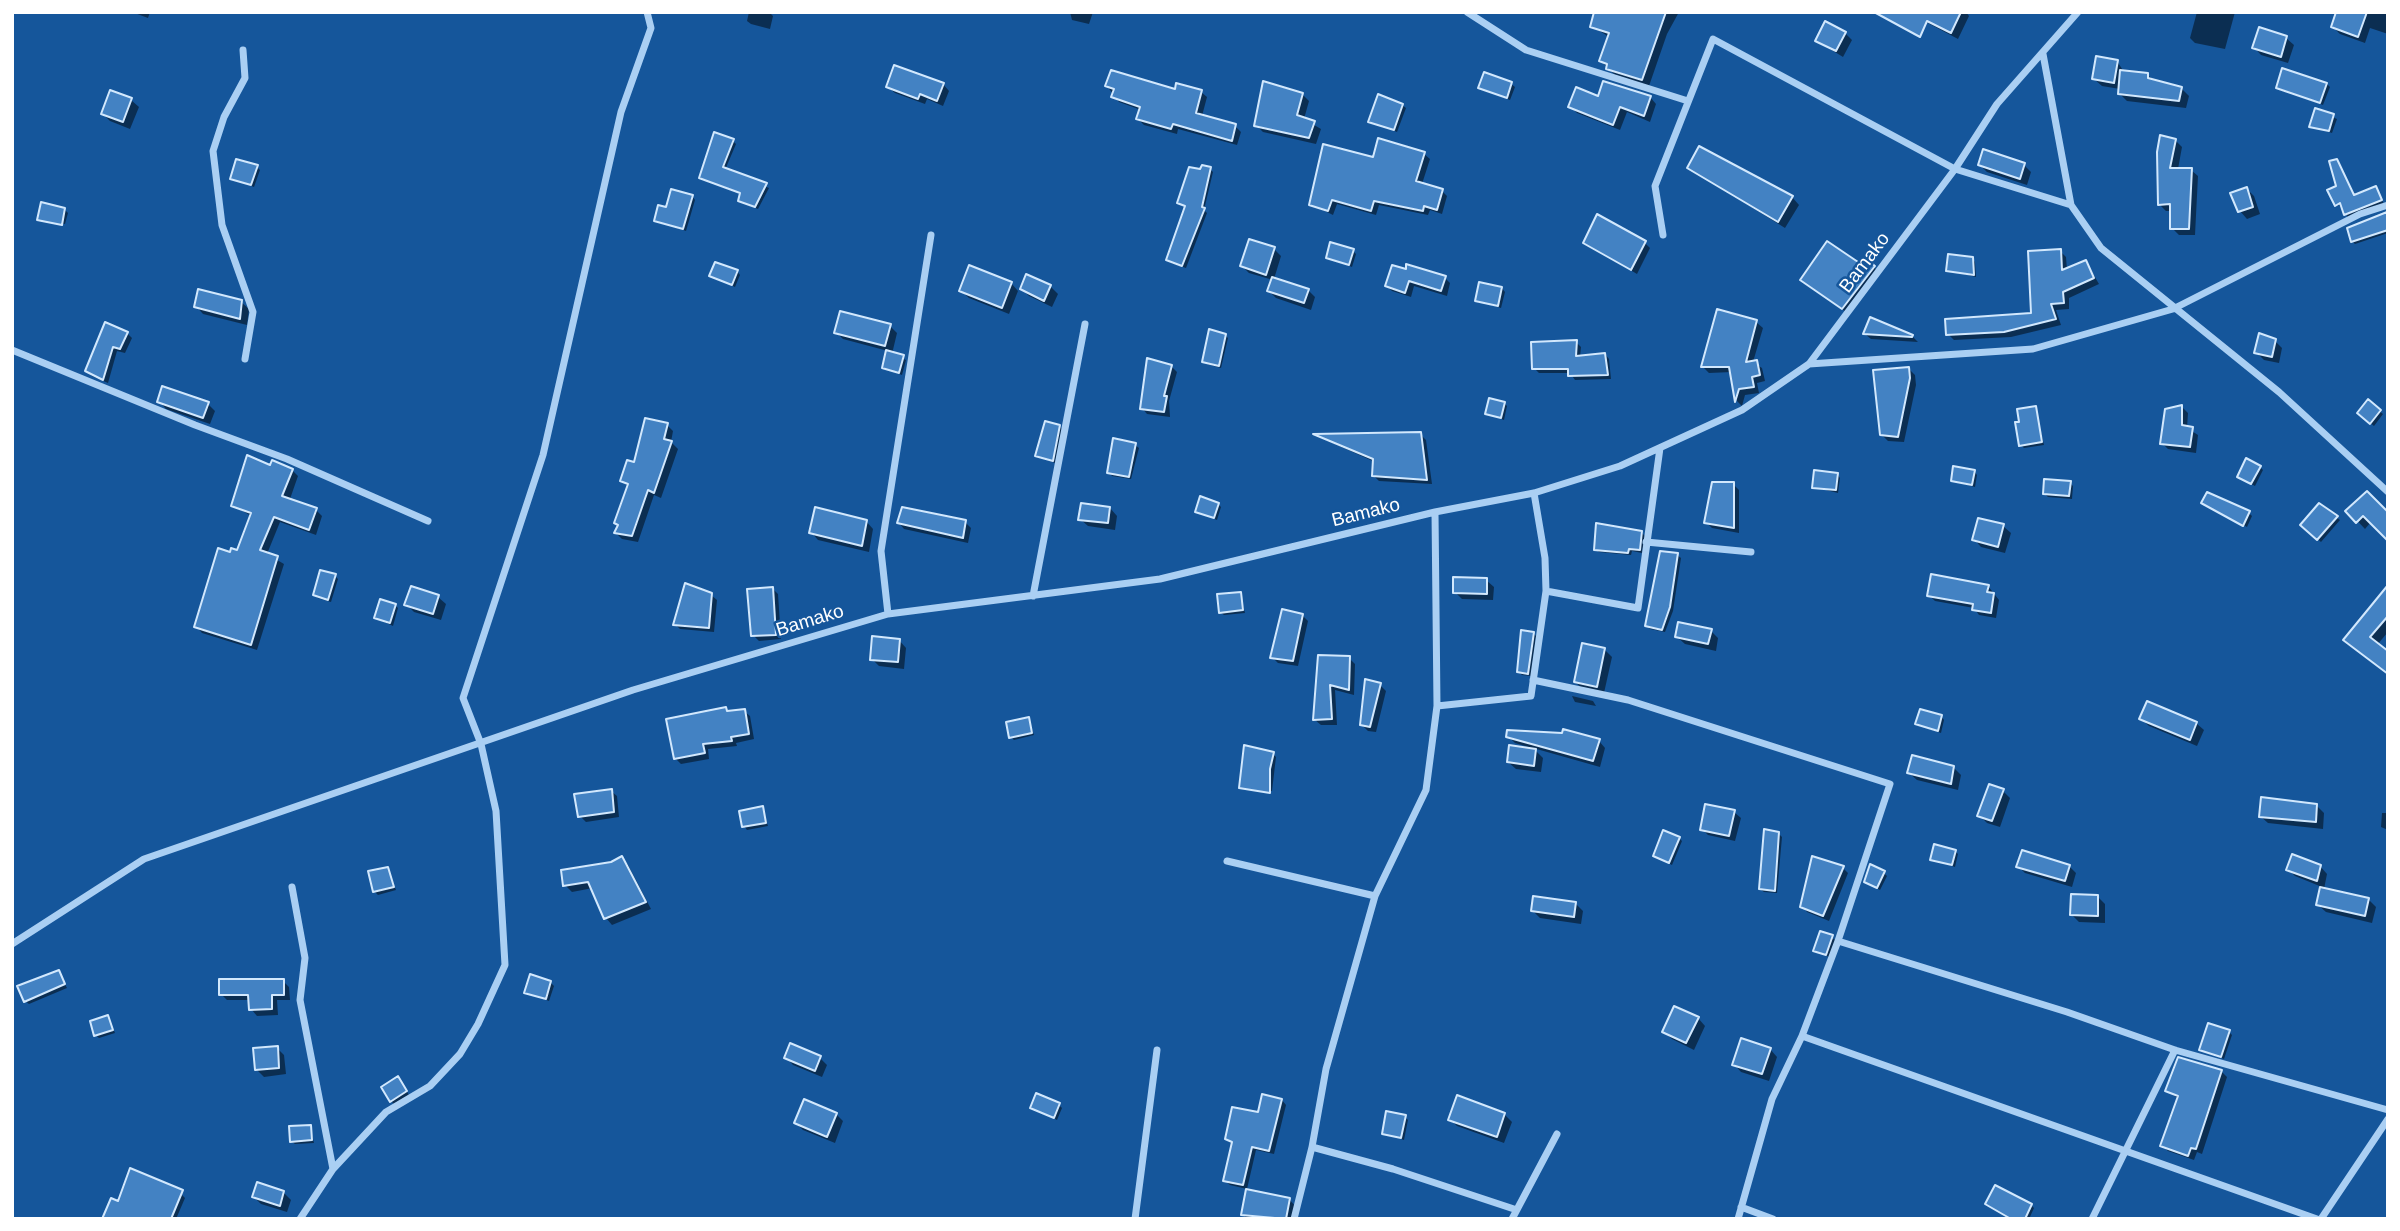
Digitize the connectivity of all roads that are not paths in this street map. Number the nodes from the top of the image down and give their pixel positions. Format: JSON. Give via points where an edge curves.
{"nodes":[{"id":1,"x":647,"y":12,"type":"edge"},
{"id":2,"x":1467,"y":12,"type":"edge"},
{"id":3,"x":2078,"y":12,"type":"edge"},
{"id":4,"x":243,"y":50,"type":"dead end"},
{"id":5,"x":2043,"y":54,"type":"junction"},
{"id":6,"x":1688,"y":101,"type":"junction"},
{"id":7,"x":1955,"y":169,"type":"junction"},
{"id":8,"x":2071,"y":205,"type":"junction"},
{"id":9,"x":2388,"y":205,"type":"edge"},
{"id":10,"x":931,"y":235,"type":"dead end"},
{"id":11,"x":1663,"y":235,"type":"dead end"},
{"id":12,"x":2173,"y":309,"type":"junction"},
{"id":13,"x":1085,"y":324,"type":"dead end"},
{"id":14,"x":12,"y":350,"type":"edge"},
{"id":15,"x":245,"y":359,"type":"dead end"},
{"id":16,"x":1809,"y":364,"type":"junction"},
{"id":17,"x":1660,"y":448,"type":"junction"},
{"id":18,"x":2387,"y":490,"type":"edge"},
{"id":19,"x":1534,"y":493,"type":"junction"},
{"id":20,"x":1435,"y":512,"type":"junction"},
{"id":21,"x":428,"y":521,"type":"dead end"},
{"id":22,"x":1646,"y":542,"type":"junction"},
{"id":23,"x":1751,"y":552,"type":"dead end"},
{"id":24,"x":1546,"y":591,"type":"junction"},
{"id":25,"x":1033,"y":596,"type":"junction"},
{"id":26,"x":888,"y":614,"type":"junction"},
{"id":27,"x":1533,"y":680,"type":"junction"},
{"id":28,"x":1437,"y":706,"type":"junction"},
{"id":29,"x":481,"y":744,"type":"junction"},
{"id":30,"x":1227,"y":862,"type":"dead end"},
{"id":31,"x":292,"y":887,"type":"dead end"},
{"id":32,"x":1375,"y":896,"type":"junction"},
{"id":33,"x":1838,"y":941,"type":"junction"},
{"id":34,"x":12,"y":944,"type":"edge"},
{"id":35,"x":1802,"y":1036,"type":"junction"},
{"id":36,"x":1157,"y":1050,"type":"dead end"},
{"id":37,"x":2175,"y":1050,"type":"junction"},
{"id":38,"x":2388,"y":1110,"type":"edge"},
{"id":39,"x":2388,"y":1119,"type":"edge"},
{"id":40,"x":1557,"y":1134,"type":"dead end"},
{"id":41,"x":1312,"y":1147,"type":"junction"},
{"id":42,"x":2125,"y":1151,"type":"junction"},
{"id":43,"x":333,"y":1169,"type":"junction"},
{"id":44,"x":1741,"y":1207,"type":"junction"},
{"id":45,"x":1517,"y":1210,"type":"junction"},
{"id":46,"x":300,"y":1219,"type":"edge"},
{"id":47,"x":1135,"y":1219,"type":"edge"},
{"id":48,"x":1294,"y":1219,"type":"edge"},
{"id":49,"x":1512,"y":1219,"type":"edge"},
{"id":50,"x":1738,"y":1219,"type":"edge"},
{"id":51,"x":1773,"y":1219,"type":"edge"},
{"id":52,"x":2092,"y":1219,"type":"edge"},
{"id":53,"x":2319,"y":1219,"type":"edge"}],
"edges":[{"from":1,"to":29,"type":"street","via":[[652,28],[621,112],[543,455],[463,698]]},
{"from":2,"to":6,"type":"street","via":[[1526,50]]},
{"from":3,"to":5,"type":"street","name":"Bamako"},
{"from":4,"to":15,"type":"street","via":[[245,78],[224,117],[214,151],[222,225],[253,312]]},
{"from":5,"to":7,"type":"street","name":"Bamako","via":[[1997,104]]},
{"from":5,"to":8,"type":"street"},
{"from":6,"to":7,"type":"street","via":[[1713,39]]},
{"from":6,"to":11,"type":"street","via":[[1655,186]]},
{"from":7,"to":8,"type":"street"},
{"from":7,"to":16,"type":"street","name":"Bamako"},
{"from":8,"to":12,"type":"street","via":[[2101,248]]},
{"from":9,"to":12,"type":"street","via":[[2360,214]]},
{"from":10,"to":26,"type":"street","via":[[881,551]]},
{"from":12,"to":16,"type":"street","via":[[2033,349]]},
{"from":12,"to":18,"type":"street","via":[[2279,392]]},
{"from":13,"to":25,"type":"street"},
{"from":14,"to":21,"type":"street","via":[[287,458]]},
{"from":16,"to":17,"type":"street","name":"Bamako","via":[[1742,410]]},
{"from":17,"to":19,"type":"street","name":"Bamako"},
{"from":17,"to":22,"type":"street"},
{"from":19,"to":20,"type":"street","name":"Bamako"},
{"from":19,"to":24,"type":"street"},
{"from":20,"to":25,"type":"street","name":"Bamako","via":[[1160,579]]},
{"from":20,"to":28,"type":"street"},
{"from":22,"to":23,"type":"street"},
{"from":22,"to":24,"type":"street","via":[[1638,608]]},
{"from":24,"to":27,"type":"street"},
{"from":25,"to":26,"type":"street","name":"Bamako"},
{"from":26,"to":29,"type":"street","name":"Bamako","via":[[633,690]]},
{"from":27,"to":28,"type":"street","via":[[1531,696]]},
{"from":27,"to":33,"type":"street","via":[[1628,700],[1890,784]]},
{"from":28,"to":32,"type":"street","via":[[1426,790]]},
{"from":29,"to":34,"type":"street","name":"Bamako","via":[[144,859]]},
{"from":29,"to":43,"type":"street","via":[[496,811],[505,965],[460,1054],[430,1086],[386,1112]]},
{"from":30,"to":32,"type":"street"},
{"from":31,"to":43,"type":"street","via":[[305,958],[300,1000]]},
{"from":32,"to":41,"type":"street","via":[[1326,1069]]},
{"from":33,"to":35,"type":"street"},
{"from":33,"to":37,"type":"street"},
{"from":35,"to":42,"type":"street"},
{"from":35,"to":44,"type":"street","via":[[1772,1099]]},
{"from":36,"to":47,"type":"street"},
{"from":37,"to":38,"type":"street"},
{"from":37,"to":42,"type":"street"},
{"from":39,"to":53,"type":"street"},
{"from":40,"to":45,"type":"street"},
{"from":41,"to":45,"type":"street"},
{"from":41,"to":48,"type":"street"},
{"from":42,"to":52,"type":"street"},
{"from":42,"to":53,"type":"street"},
{"from":43,"to":46,"type":"street"},
{"from":44,"to":50,"type":"street"},
{"from":44,"to":51,"type":"street"},
{"from":45,"to":49,"type":"street"}]}
